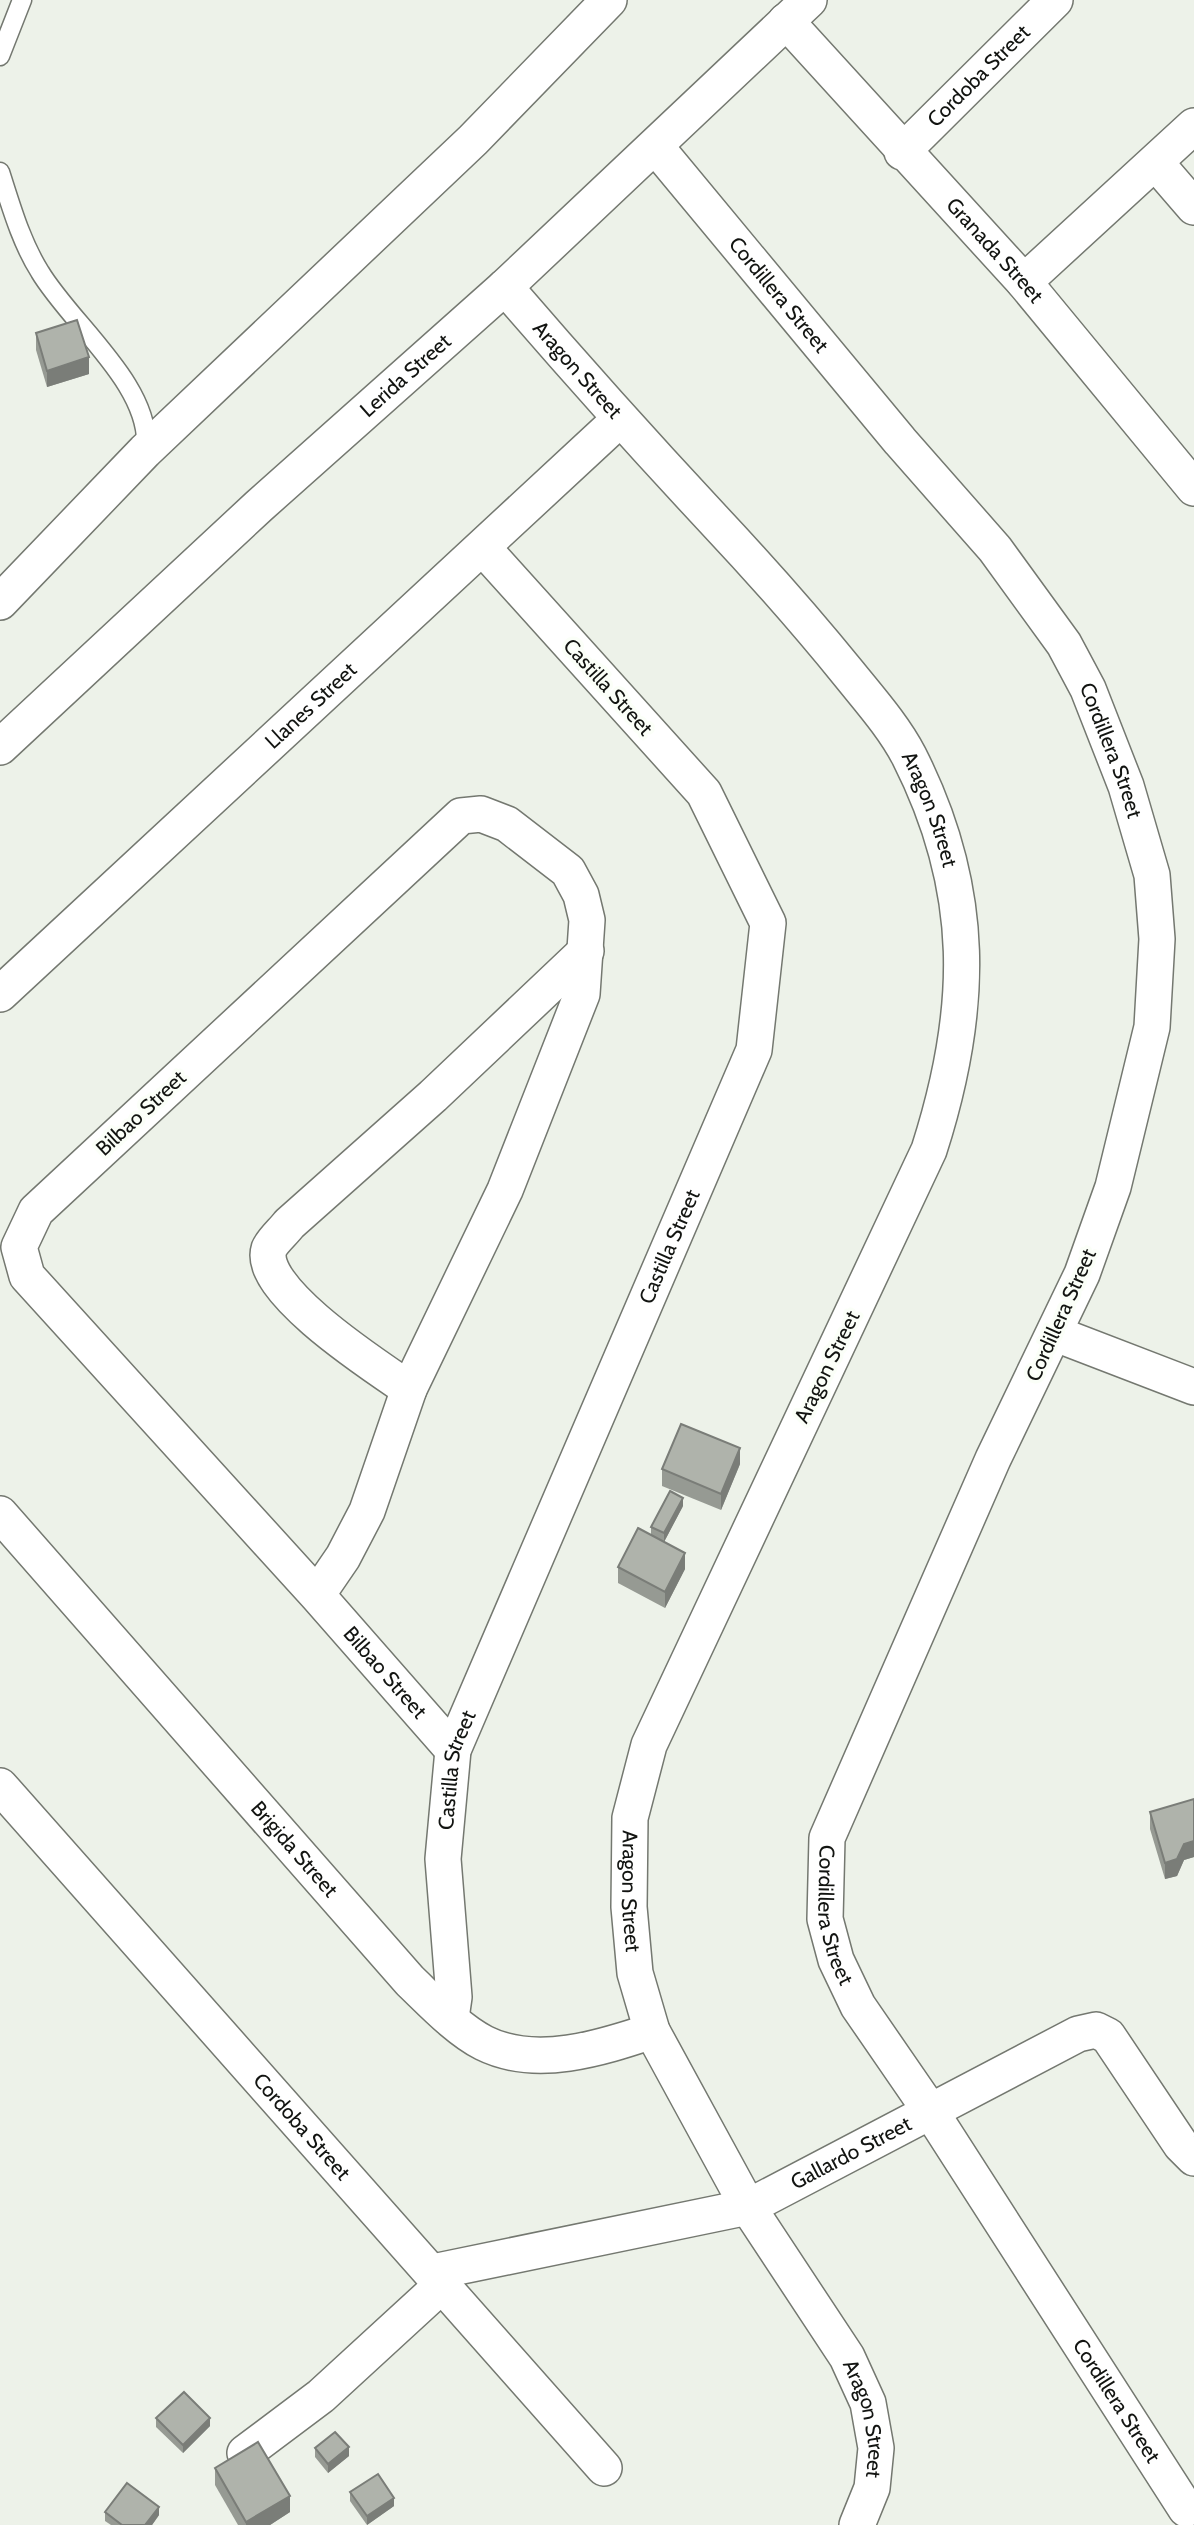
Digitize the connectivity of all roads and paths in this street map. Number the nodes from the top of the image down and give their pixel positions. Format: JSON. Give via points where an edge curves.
{"nodes":[{"id":1,"x":22,"y":0,"type":"edge"},
{"id":2,"x":609,"y":0,"type":"edge"},
{"id":3,"x":1055,"y":0,"type":"edge"},
{"id":4,"x":797,"y":11,"type":"edge"},
{"id":5,"x":0,"y":56,"type":"edge"},
{"id":6,"x":1194,"y":127,"type":"edge"},
{"id":7,"x":656,"y":147,"type":"junction"},
{"id":8,"x":902,"y":152,"type":"junction"},
{"id":9,"x":1156,"y":163,"type":"junction"},
{"id":10,"x":0,"y":172,"type":"edge"},
{"id":11,"x":1194,"y":207,"type":"edge"},
{"id":12,"x":1024,"y":282,"type":"junction"},
{"id":13,"x":505,"y":287,"type":"junction"},
{"id":14,"x":620,"y":419,"type":"junction"},
{"id":15,"x":145,"y":451,"type":"junction"},
{"id":16,"x":1194,"y":488,"type":"edge"},
{"id":17,"x":484,"y":548,"type":"junction"},
{"id":18,"x":0,"y":602,"type":"edge"},
{"id":19,"x":0,"y":747,"type":"edge"},
{"id":20,"x":586,"y":951,"type":"junction"},
{"id":21,"x":0,"y":994,"type":"edge"},
{"id":22,"x":1056,"y":1334,"type":"junction"},
{"id":23,"x":1194,"y":1387,"type":"edge"},
{"id":24,"x":409,"y":1389,"type":"junction"},
{"id":25,"x":0,"y":1514,"type":"edge"},
{"id":26,"x":317,"y":1595,"type":"junction"},
{"id":27,"x":453,"y":1750,"type":"junction"},
{"id":28,"x":0,"y":1786,"type":"edge"},
{"id":29,"x":451,"y":2018,"type":"junction"},
{"id":30,"x":652,"y":2031,"type":"junction"},
{"id":31,"x":931,"y":2112,"type":"junction"},
{"id":32,"x":1190,"y":2145,"type":"edge"},
{"id":33,"x":748,"y":2207,"type":"junction"},
{"id":34,"x":438,"y":2278,"type":"junction"},
{"id":35,"x":245,"y":2453,"type":"edge"},
{"id":36,"x":604,"y":2468,"type":"dead end"},
{"id":37,"x":1181,"y":2513,"type":"edge"},
{"id":38,"x":857,"y":2525,"type":"edge"}],
"edges":[{"from":1,"to":5,"type":"lane"},
{"from":2,"to":15,"type":"street","via":[[473,140]]},
{"from":3,"to":8,"type":"street","name":"Cordoba Street"},
{"from":4,"to":7,"type":"street","name":"Lerida Street"},
{"from":4,"to":8,"type":"street","name":"Granada Street"},
{"from":6,"to":9,"type":"street"},
{"from":7,"to":13,"type":"street","name":"Lerida Street"},
{"from":7,"to":22,"type":"street","name":"Cordillera Street","via":[[900,442],[995,549],[1043,614],[1088,689],[1141,832],[1152,875],[1157,939],[1152,1027],[1113,1187]]},
{"from":8,"to":12,"type":"street","name":"Granada Street"},
{"from":9,"to":11,"type":"street"},
{"from":9,"to":12,"type":"street"},
{"from":10,"to":15,"type":"lane","via":[[38,270],[62,306],[123,377],[147,430]]},
{"from":12,"to":16,"type":"street","name":"Granada Street"},
{"from":13,"to":14,"type":"street","name":"Aragon Street"},
{"from":13,"to":19,"type":"street","name":"Lerida Street","via":[[259,506]]},
{"from":14,"to":17,"type":"street","name":"Llanes Street"},
{"from":14,"to":30,"type":"street","name":"Aragon Street","via":[[824,642],[908,754],[930,804],[956,888],[963,937],[956,1035],[945,1098],[929,1150],[732,1564],[649,1745],[639,1779],[629,1818],[629,1907],[635,1973]]},
{"from":15,"to":18,"type":"street"},
{"from":17,"to":21,"type":"street","name":"Llanes Street"},
{"from":17,"to":27,"type":"street","name":"Castilla Street","via":[[704,793],[768,923],[754,1050]]},
{"from":20,"to":24,"type":"street","name":"Bilbao Street","via":[[582,994],[505,1190]]},
{"from":20,"to":24,"type":"street","via":[[289,1224],[269,1249],[269,1265],[283,1287],[334,1339]]},
{"from":20,"to":26,"type":"street","name":"Bilbao Street","via":[[587,920],[568,871],[507,824],[481,814],[461,816],[36,1211],[19,1247],[27,1276]]},
{"from":22,"to":23,"type":"street"},
{"from":22,"to":31,"type":"street","name":"Cordillera Street","via":[[993,1459],[827,1838],[824,1919],[836,1960],[859,2006]]},
{"from":24,"to":26,"type":"street","name":"Bilbao Street","via":[[367,1511]]},
{"from":25,"to":29,"type":"street","name":"Brigida Street","via":[[410,1981]]},
{"from":26,"to":27,"type":"street","name":"Bilbao Street"},
{"from":27,"to":29,"type":"street","name":"Castilla Street","via":[[443,1859],[454,1997]]},
{"from":28,"to":34,"type":"street","name":"Cordoba Street"},
{"from":29,"to":30,"type":"street","name":"Brigida Street","via":[[484,2043],[518,2054],[601,2048]]},
{"from":30,"to":33,"type":"street","name":"Aragon Street"},
{"from":31,"to":32,"type":"street","name":"Gallardo Street","via":[[1078,2034],[1096,2030],[1108,2036]]},
{"from":31,"to":33,"type":"street","name":"Gallardo Street"},
{"from":31,"to":37,"type":"street","name":"Cordillera Street"},
{"from":33,"to":34,"type":"street","name":"Gallardo Street"},
{"from":33,"to":38,"type":"street","name":"Aragon Street","via":[[847,2357],[868,2403],[876,2448],[872,2487]]},
{"from":34,"to":35,"type":"street","via":[[321,2396]]},
{"from":34,"to":36,"type":"street","name":"Cordoba Street"}]}
